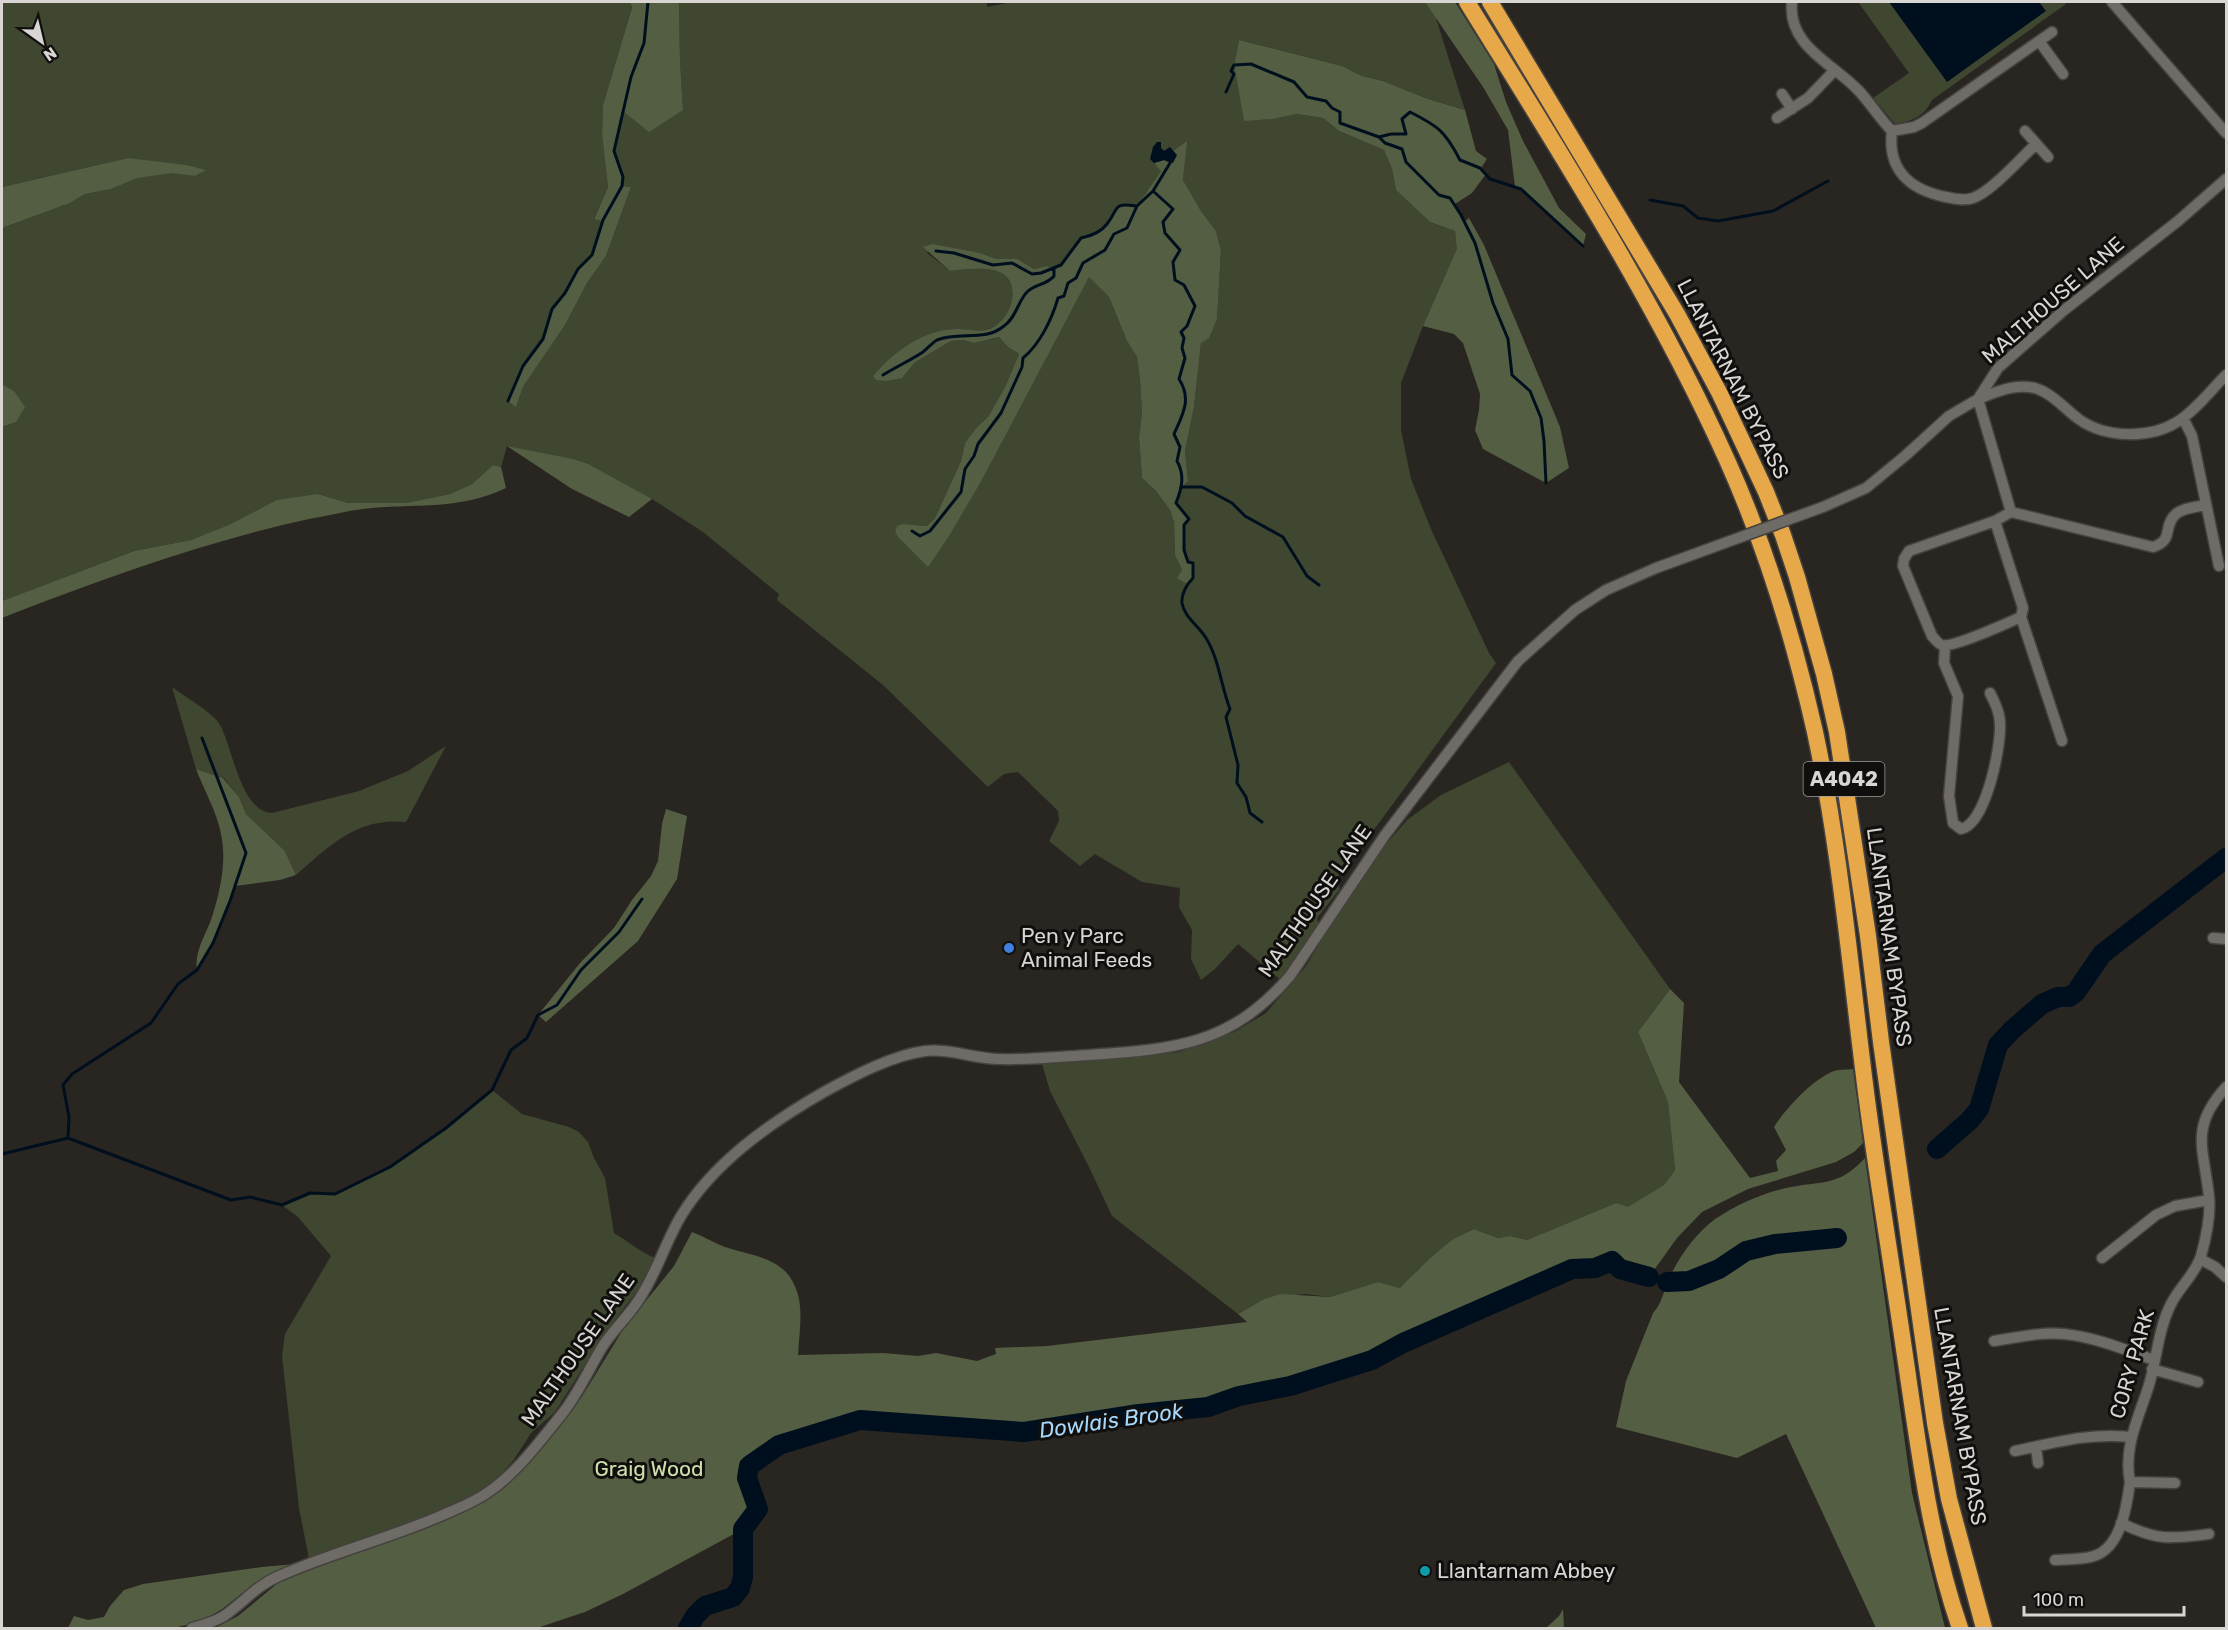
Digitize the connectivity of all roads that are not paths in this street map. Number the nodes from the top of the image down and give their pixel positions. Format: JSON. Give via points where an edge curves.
{"nodes":[{"id":1,"x":1467,"y":2,"type":"edge"},
{"id":2,"x":1490,"y":2,"type":"edge"},
{"id":3,"x":1792,"y":2,"type":"edge"},
{"id":4,"x":2112,"y":2,"type":"edge"},
{"id":5,"x":2052,"y":32,"type":"dead end"},
{"id":6,"x":2039,"y":40,"type":"junction"},
{"id":7,"x":1834,"y":70,"type":"junction"},
{"id":8,"x":2063,"y":75,"type":"dead end"},
{"id":9,"x":1782,"y":94,"type":"dead end"},
{"id":10,"x":1792,"y":109,"type":"junction"},
{"id":11,"x":1777,"y":118,"type":"dead end"},
{"id":12,"x":1892,"y":131,"type":"junction"},
{"id":13,"x":2025,"y":131,"type":"dead end"},
{"id":14,"x":2226,"y":133,"type":"edge"},
{"id":15,"x":2036,"y":144,"type":"junction"},
{"id":16,"x":2048,"y":157,"type":"dead end"},
{"id":17,"x":2226,"y":179,"type":"edge"},
{"id":18,"x":2226,"y":375,"type":"edge"},
{"id":19,"x":1978,"y":399,"type":"junction"},
{"id":20,"x":2183,"y":418,"type":"junction"},
{"id":21,"x":2206,"y":505,"type":"junction"},
{"id":22,"x":2012,"y":512,"type":"junction"},
{"id":23,"x":1995,"y":521,"type":"junction"},
{"id":24,"x":2219,"y":566,"type":"dead end"},
{"id":25,"x":2021,"y":617,"type":"junction"},
{"id":26,"x":1945,"y":646,"type":"junction"},
{"id":27,"x":1990,"y":693,"type":"dead end"},
{"id":28,"x":2062,"y":741,"type":"dead end"},
{"id":29,"x":2213,"y":938,"type":"dead end"},
{"id":30,"x":2226,"y":939,"type":"edge"},
{"id":31,"x":2226,"y":1087,"type":"edge"},
{"id":32,"x":2209,"y":1200,"type":"junction"},
{"id":33,"x":2102,"y":1258,"type":"dead end"},
{"id":34,"x":2200,"y":1259,"type":"junction"},
{"id":35,"x":2226,"y":1277,"type":"edge"},
{"id":36,"x":1995,"y":1341,"type":"dead end"},
{"id":37,"x":2153,"y":1365,"type":"junction"},
{"id":38,"x":2198,"y":1382,"type":"dead end"},
{"id":39,"x":2131,"y":1437,"type":"junction"},
{"id":40,"x":2036,"y":1447,"type":"junction"},
{"id":41,"x":2015,"y":1451,"type":"dead end"},
{"id":42,"x":2038,"y":1463,"type":"dead end"},
{"id":43,"x":2130,"y":1482,"type":"junction"},
{"id":44,"x":2175,"y":1483,"type":"dead end"},
{"id":45,"x":2121,"y":1523,"type":"junction"},
{"id":46,"x":2209,"y":1534,"type":"dead end"},
{"id":47,"x":2055,"y":1560,"type":"dead end"},
{"id":48,"x":192,"y":1629,"type":"edge"},
{"id":49,"x":1960,"y":1629,"type":"edge"},
{"id":50,"x":1984,"y":1629,"type":"edge"}],
"edges":[{"from":1,"to":49,"type":"highway","name":"LLANTARNAM BYPASS","number":"A4042","via":[[1672,347],[1743,499],[1792,639],[1816,736],[1831,823],[1916,1427],[1943,1569]]},
{"from":2,"to":50,"type":"highway","name":"LLANTARNAM BYPASS","number":"A4042","via":[[1677,314],[1720,394],[1766,492],[1797,577],[1837,732],[1935,1424],[1949,1499]]},
{"from":3,"to":7,"type":"street","via":[[1793,22],[1800,36]]},
{"from":4,"to":14,"type":"street"},
{"from":5,"to":6,"type":"street"},
{"from":6,"to":8,"type":"street"},
{"from":6,"to":12,"type":"street","via":[[1922,123]]},
{"from":7,"to":10,"type":"street"},
{"from":7,"to":12,"type":"street"},
{"from":9,"to":10,"type":"street"},
{"from":10,"to":11,"type":"street"},
{"from":12,"to":15,"type":"street","via":[[1891,156],[1911,183],[1932,194],[1961,200],[1978,196]]},
{"from":13,"to":15,"type":"street"},
{"from":15,"to":16,"type":"street"},
{"from":17,"to":19,"type":"street","name":"MALTHOUSE LANE","via":[[1998,368]]},
{"from":18,"to":20,"type":"street"},
{"from":19,"to":20,"type":"street","via":[[2014,388],[2040,390],[2083,422],[2108,432],[2157,431]]},
{"from":19,"to":22,"type":"street"},
{"from":19,"to":48,"type":"street","name":"MALTHOUSE LANE","bridge":true,"via":[[1949,416],[1866,488],[1656,568],[1606,590],[1575,610],[1518,661],[1385,835],[1290,976],[1246,1018],[1177,1047],[1025,1059],[930,1050],[912,1053],[824,1092],[747,1143],[699,1190],[681,1216],[638,1302],[602,1347],[565,1411],[503,1481],[471,1503],[422,1524],[275,1577],[220,1618]]},
{"from":20,"to":21,"type":"street","via":[[2192,436]]},
{"from":21,"to":22,"type":"street","via":[[2176,513],[2168,536],[2153,547]]},
{"from":21,"to":24,"type":"street"},
{"from":22,"to":23,"type":"street"},
{"from":23,"to":25,"type":"street","via":[[2023,608]]},
{"from":23,"to":26,"type":"street","via":[[1909,551],[1904,559],[1903,566],[1932,636]]},
{"from":25,"to":26,"type":"street"},
{"from":25,"to":28,"type":"street"},
{"from":26,"to":27,"type":"street","via":[[1944,663],[1958,696],[1949,796],[1953,823],[1961,829],[1973,821],[1995,769],[2000,722]]},
{"from":29,"to":30,"type":"street"},
{"from":31,"to":32,"type":"street","name":"CORY PARK","via":[[2206,1113],[2202,1128]]},
{"from":32,"to":33,"type":"street","via":[[2175,1206],[2156,1215]]},
{"from":32,"to":34,"type":"street","name":"CORY PARK"},
{"from":34,"to":35,"type":"street"},
{"from":34,"to":37,"type":"street","name":"CORY PARK","via":[[2162,1322]]},
{"from":36,"to":37,"type":"street","via":[[2065,1334],[2111,1345]]},
{"from":37,"to":38,"type":"street"},
{"from":37,"to":39,"type":"street","name":"CORY PARK"},
{"from":39,"to":40,"type":"street","via":[[2086,1436]]},
{"from":39,"to":43,"type":"street","name":"CORY PARK","via":[[2127,1466]]},
{"from":40,"to":41,"type":"street"},
{"from":40,"to":42,"type":"street"},
{"from":43,"to":44,"type":"street"},
{"from":43,"to":45,"type":"street","name":"CORY PARK"},
{"from":45,"to":46,"type":"street","via":[[2159,1538]]},
{"from":45,"to":47,"type":"street","name":"CORY PARK","via":[[2105,1550],[2094,1556]]}]}
